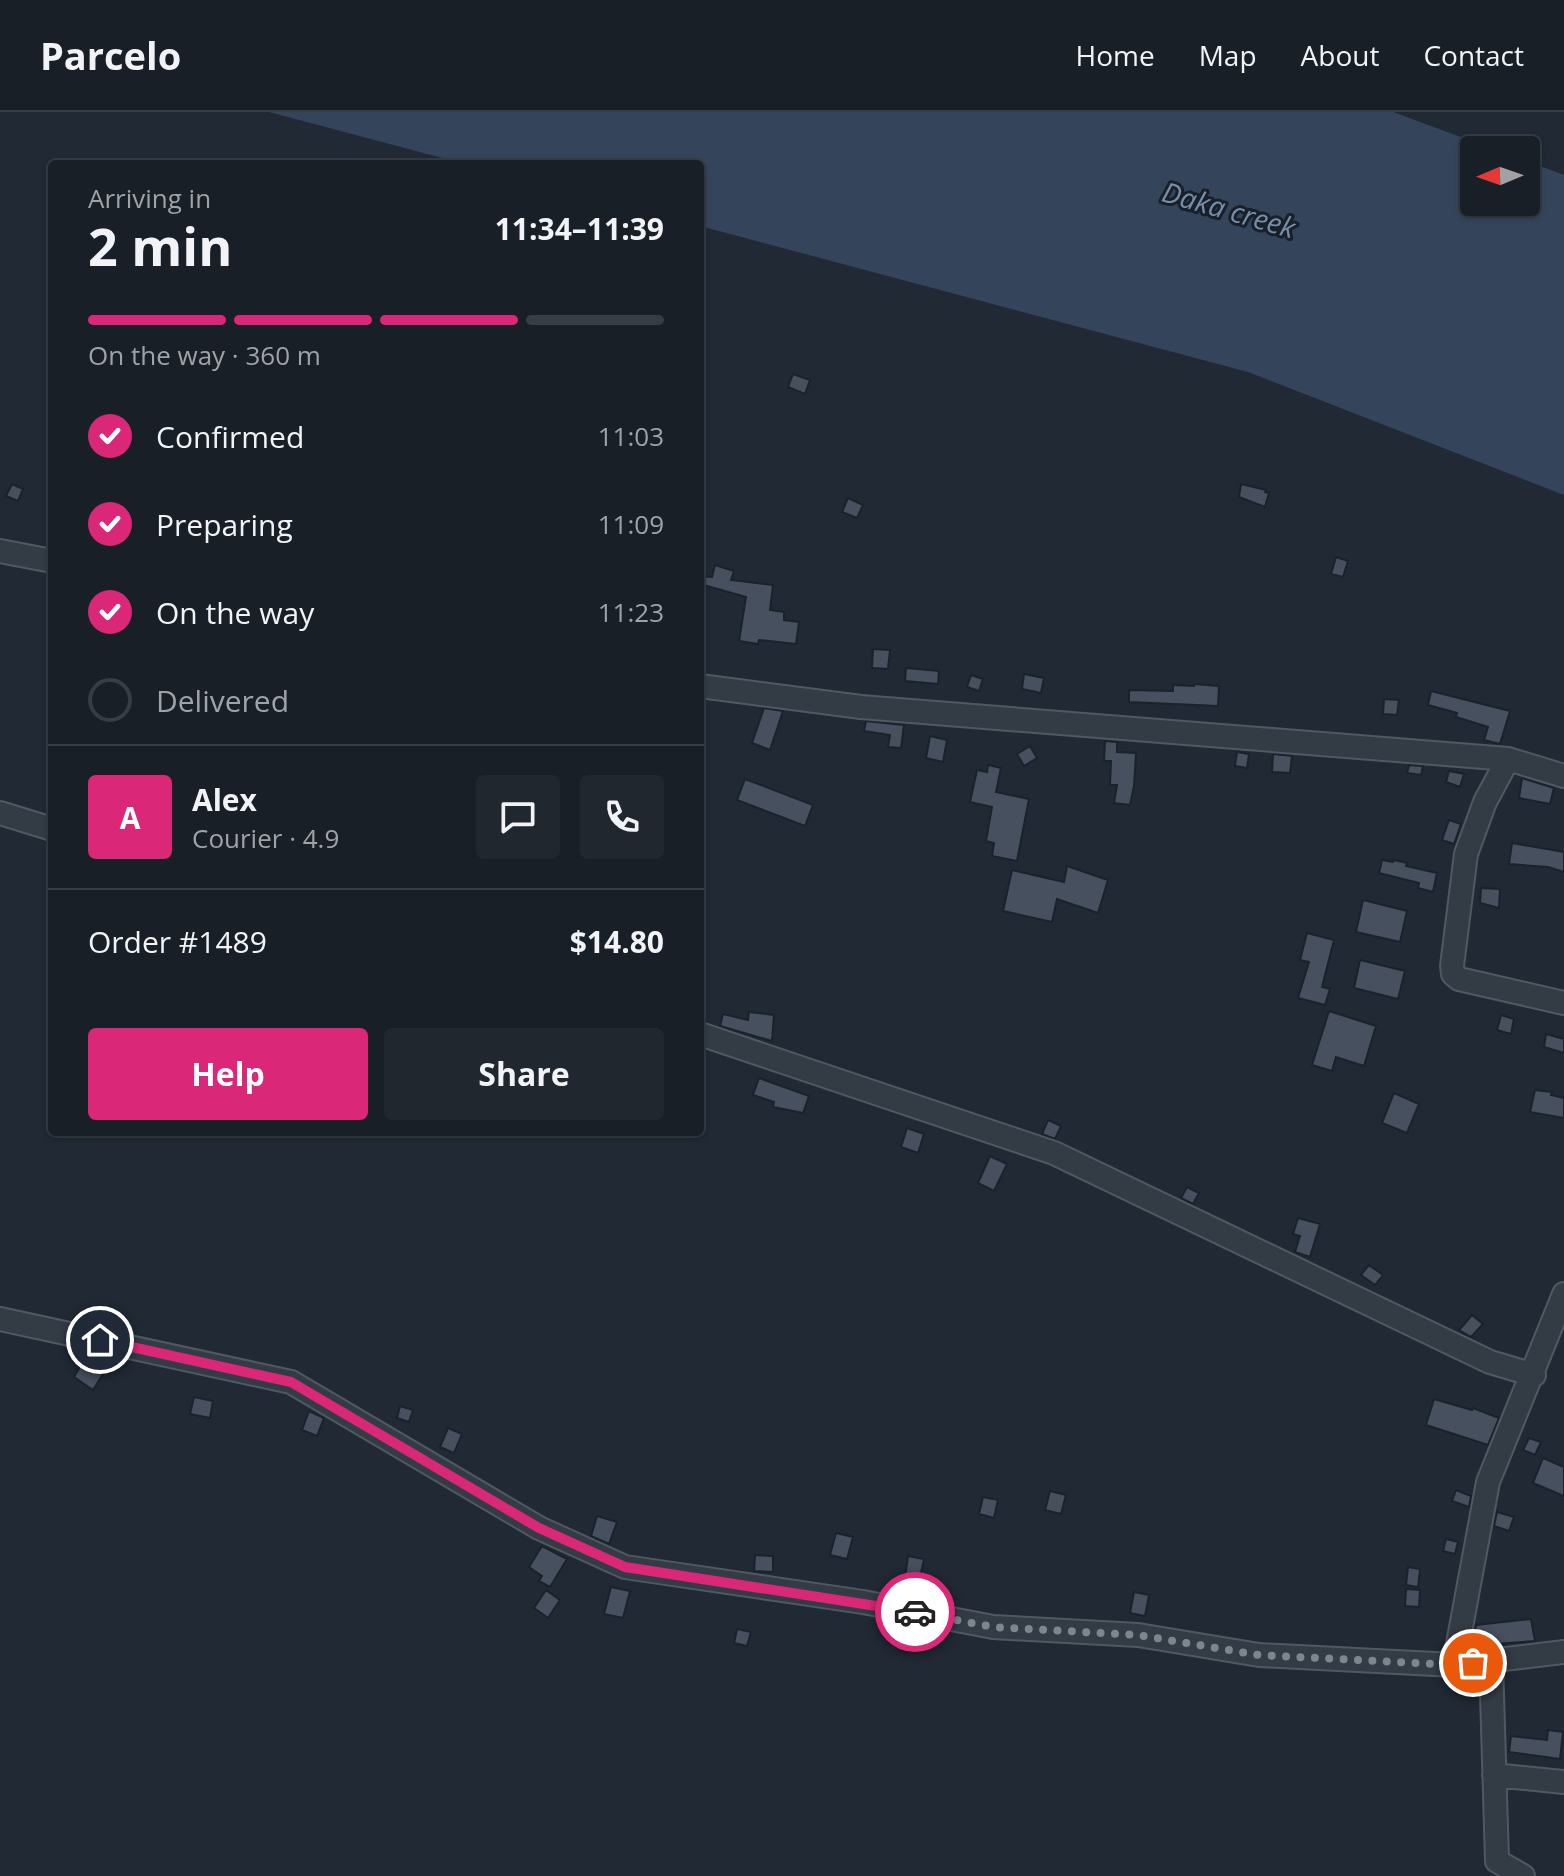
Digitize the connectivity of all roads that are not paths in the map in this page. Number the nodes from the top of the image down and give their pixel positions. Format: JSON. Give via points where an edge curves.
{"nodes":[{"id":1,"x":0,"y":551,"type":"edge"},
{"id":2,"x":48,"y":560,"type":"edge"},
{"id":3,"x":704,"y":687,"type":"edge"},
{"id":4,"x":1508,"y":759,"type":"junction"},
{"id":5,"x":1564,"y":776,"type":"edge"},
{"id":6,"x":0,"y":813,"type":"edge"},
{"id":7,"x":48,"y":828,"type":"edge"},
{"id":8,"x":1564,"y":1003,"type":"edge"},
{"id":9,"x":704,"y":1035,"type":"edge"},
{"id":10,"x":1564,"y":1294,"type":"edge"},
{"id":11,"x":0,"y":1319,"type":"edge"},
{"id":12,"x":1534,"y":1375,"type":"junction"},
{"id":13,"x":1564,"y":1652,"type":"edge"},
{"id":14,"x":1491,"y":1661,"type":"junction"},
{"id":15,"x":1454,"y":1665,"type":"junction"},
{"id":16,"x":1494,"y":1775,"type":"junction"},
{"id":17,"x":1564,"y":1782,"type":"edge"},
{"id":18,"x":1523,"y":1876,"type":"edge"}],
"edges":[{"from":1,"to":2,"type":"street"},
{"from":3,"to":4,"type":"street","via":[[861,707]]},
{"from":4,"to":5,"type":"street"},
{"from":4,"to":8,"type":"street","via":[[1466,854],[1453,974]]},
{"from":6,"to":7,"type":"street"},
{"from":9,"to":12,"type":"street","via":[[1054,1153],[1490,1362]]},
{"from":10,"to":12,"type":"street"},
{"from":11,"to":15,"type":"street","via":[[291,1382],[539,1528],[625,1567],[993,1627],[1138,1635],[1259,1655]]},
{"from":12,"to":15,"type":"street","via":[[1488,1482]]},
{"from":13,"to":14,"type":"street"},
{"from":14,"to":15,"type":"street"},
{"from":14,"to":16,"type":"street"},
{"from":16,"to":17,"type":"street"},
{"from":16,"to":18,"type":"street","via":[[1497,1861]]}]}
